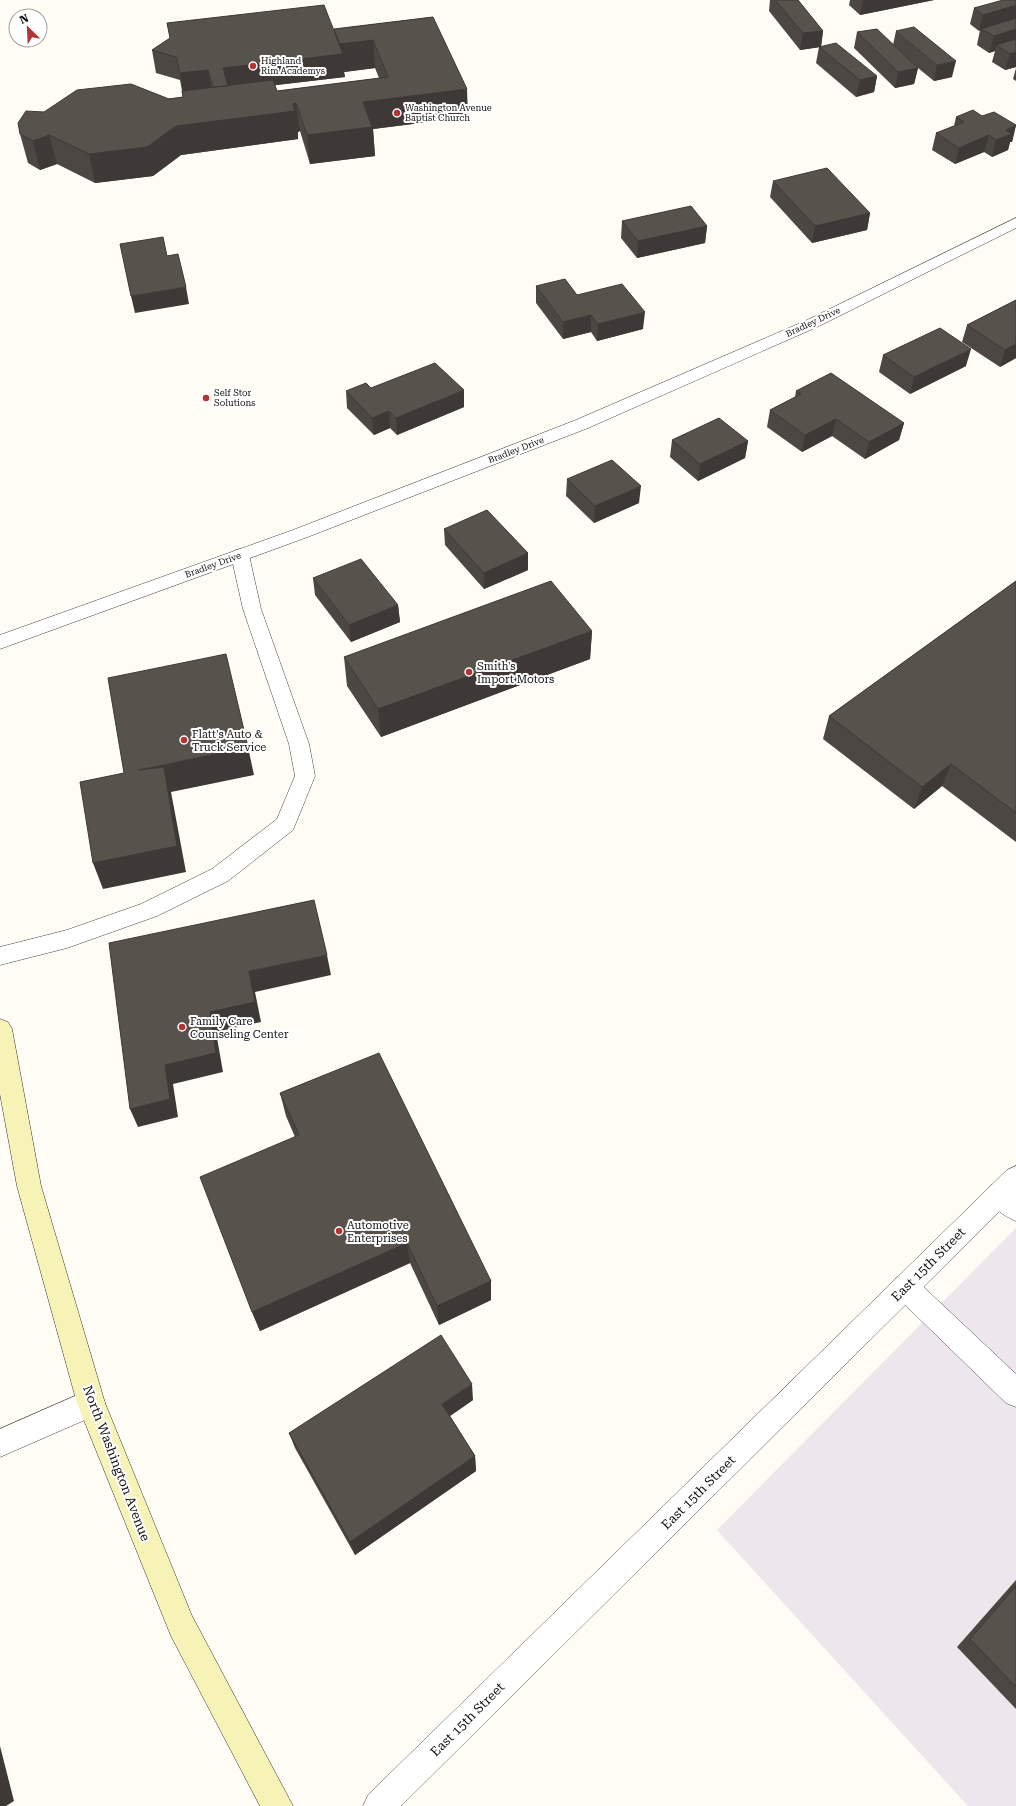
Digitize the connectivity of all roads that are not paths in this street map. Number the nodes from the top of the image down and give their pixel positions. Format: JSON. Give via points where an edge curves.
{"nodes":[{"id":1,"x":1016,"y":222,"type":"edge"},
{"id":2,"x":240,"y":555,"type":"junction"},
{"id":3,"x":0,"y":642,"type":"edge"},
{"id":4,"x":0,"y":956,"type":"edge"},
{"id":5,"x":0,"y":1029,"type":"edge"},
{"id":6,"x":1010,"y":1194,"type":"edge"},
{"id":7,"x":905,"y":1287,"type":"junction"},
{"id":8,"x":1016,"y":1393,"type":"edge"},
{"id":9,"x":91,"y":1403,"type":"junction"},
{"id":10,"x":0,"y":1442,"type":"edge"},
{"id":11,"x":277,"y":1806,"type":"edge"},
{"id":12,"x":379,"y":1806,"type":"edge"}],
"edges":[{"from":1,"to":2,"type":"street","name":"Bradley Drive","via":[[811,324],[582,424]]},
{"from":2,"to":3,"type":"street","name":"Bradley Drive"},
{"from":2,"to":4,"type":"street","via":[[252,609],[299,744],[305,776],[286,824],[220,875],[149,910],[67,939]]},
{"from":5,"to":9,"type":"main road","name":"North Washington Avenue","via":[[29,1186]]},
{"from":6,"to":7,"type":"street","name":"East 15th Street"},
{"from":7,"to":8,"type":"street"},
{"from":7,"to":12,"type":"street","name":"East 15th Street"},
{"from":9,"to":10,"type":"street"},
{"from":9,"to":11,"type":"main road","name":"North Washington Avenue","via":[[182,1626]]}]}
